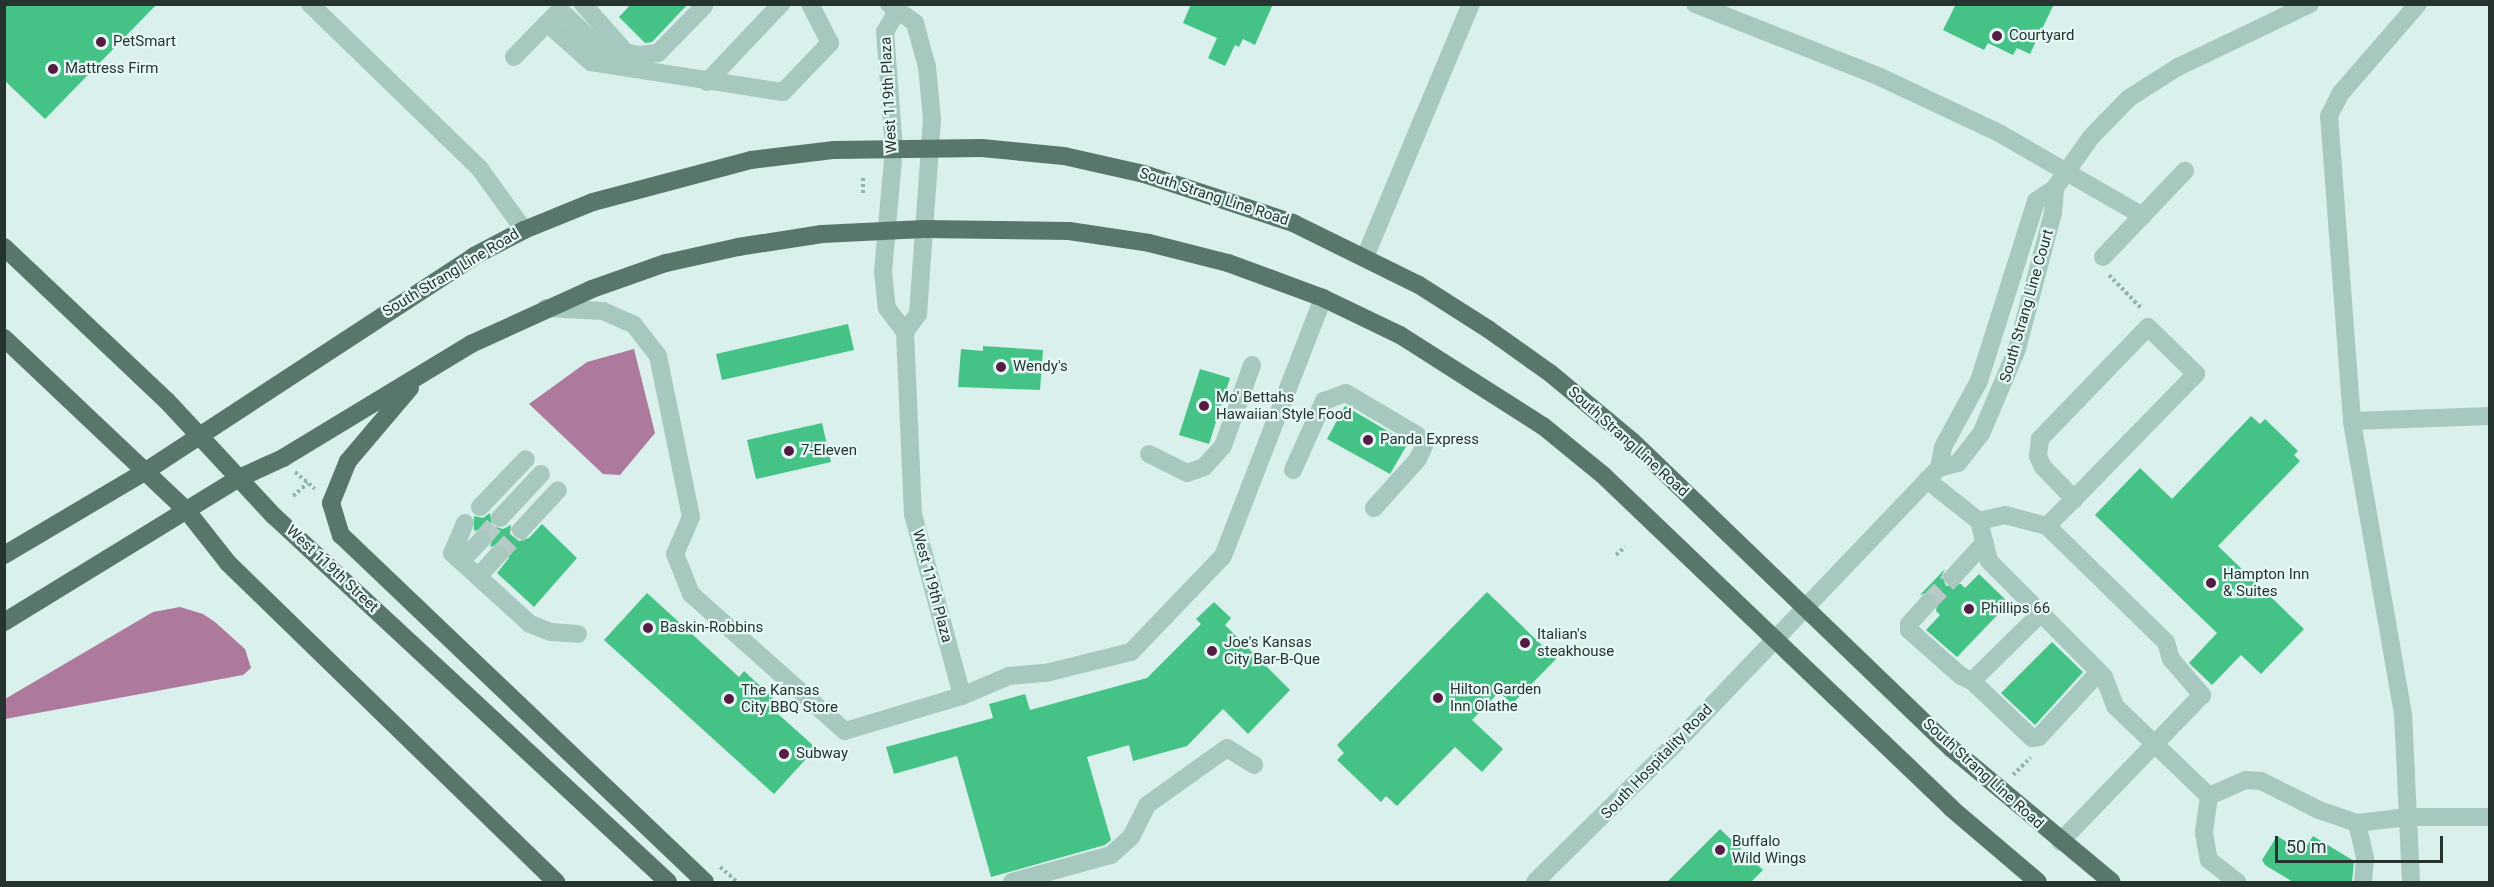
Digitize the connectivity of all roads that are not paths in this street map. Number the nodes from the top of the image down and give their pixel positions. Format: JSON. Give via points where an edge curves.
{"nodes":[{"id":1,"x":309,"y":4,"type":"edge"},
{"id":2,"x":583,"y":4,"type":"edge"},
{"id":3,"x":781,"y":4,"type":"edge"},
{"id":4,"x":810,"y":4,"type":"edge"},
{"id":5,"x":1470,"y":4,"type":"edge"},
{"id":6,"x":1695,"y":4,"type":"edge"},
{"id":7,"x":2310,"y":4,"type":"edge"},
{"id":8,"x":2418,"y":4,"type":"edge"},
{"id":9,"x":704,"y":6,"type":"dead end"},
{"id":10,"x":892,"y":9,"type":"edge"},
{"id":11,"x":557,"y":13,"type":"edge"},
{"id":12,"x":622,"y":48,"type":"junction"},
{"id":13,"x":514,"y":57,"type":"dead end"},
{"id":14,"x":707,"y":82,"type":"junction"},
{"id":15,"x":929,"y":146,"type":"junction"},
{"id":16,"x":894,"y":148,"type":"junction"},
{"id":17,"x":2067,"y":169,"type":"junction"},
{"id":18,"x":2185,"y":171,"type":"dead end"},
{"id":19,"x":2055,"y":188,"type":"junction"},
{"id":20,"x":2143,"y":216,"type":"junction"},
{"id":21,"x":924,"y":229,"type":"junction"},
{"id":22,"x":524,"y":230,"type":"junction"},
{"id":23,"x":886,"y":231,"type":"junction"},
{"id":24,"x":4,"y":247,"type":"edge"},
{"id":25,"x":1365,"y":257,"type":"junction"},
{"id":26,"x":2103,"y":257,"type":"dead end"},
{"id":27,"x":1323,"y":298,"type":"junction"},
{"id":28,"x":544,"y":308,"type":"junction"},
{"id":29,"x":904,"y":332,"type":"junction"},
{"id":30,"x":4,"y":338,"type":"edge"},
{"id":31,"x":1248,"y":373,"type":"dead end"},
{"id":32,"x":415,"y":381,"type":"junction"},
{"id":33,"x":2490,"y":417,"type":"edge"},
{"id":34,"x":2352,"y":421,"type":"junction"},
{"id":35,"x":196,"y":436,"type":"junction"},
{"id":36,"x":1149,"y":454,"type":"dead end"},
{"id":37,"x":526,"y":459,"type":"dead end"},
{"id":38,"x":1293,"y":470,"type":"dead end"},
{"id":39,"x":146,"y":471,"type":"junction"},
{"id":40,"x":541,"y":474,"type":"dead end"},
{"id":41,"x":1933,"y":474,"type":"junction"},
{"id":42,"x":237,"y":479,"type":"junction"},
{"id":43,"x":558,"y":490,"type":"dead end"},
{"id":44,"x":2074,"y":499,"type":"junction"},
{"id":45,"x":480,"y":507,"type":"dead end"},
{"id":46,"x":1374,"y":508,"type":"dead end"},
{"id":47,"x":187,"y":511,"type":"junction"},
{"id":48,"x":500,"y":518,"type":"tunnel mouth"},
{"id":49,"x":1979,"y":521,"type":"junction"},
{"id":50,"x":465,"y":523,"type":"dead end"},
{"id":51,"x":2048,"y":526,"type":"junction"},
{"id":52,"x":521,"y":530,"type":"tunnel mouth"},
{"id":53,"x":482,"y":539,"type":"tunnel mouth"},
{"id":54,"x":1985,"y":542,"type":"junction"},
{"id":55,"x":4,"y":555,"type":"edge"},
{"id":56,"x":498,"y":555,"type":"tunnel mouth"},
{"id":57,"x":461,"y":561,"type":"junction"},
{"id":58,"x":478,"y":577,"type":"junction"},
{"id":59,"x":1953,"y":577,"type":"tunnel mouth"},
{"id":60,"x":1928,"y":603,"type":"tunnel mouth"},
{"id":61,"x":1807,"y":608,"type":"junction"},
{"id":62,"x":2041,"y":614,"type":"junction"},
{"id":63,"x":4,"y":622,"type":"edge"},
{"id":64,"x":578,"y":634,"type":"dead end"},
{"id":65,"x":1776,"y":640,"type":"junction"},
{"id":66,"x":2099,"y":672,"type":"junction"},
{"id":67,"x":1972,"y":681,"type":"junction"},
{"id":68,"x":962,"y":696,"type":"junction"},
{"id":69,"x":2154,"y":745,"type":"junction"},
{"id":70,"x":1254,"y":765,"type":"dead end"},
{"id":71,"x":2209,"y":796,"type":"junction"},
{"id":72,"x":2407,"y":816,"type":"junction"},
{"id":73,"x":2490,"y":817,"type":"edge"},
{"id":74,"x":2357,"y":824,"type":"junction"},
{"id":75,"x":2060,"y":842,"type":"junction"},
{"id":76,"x":556,"y":882,"type":"edge"},
{"id":77,"x":668,"y":882,"type":"edge"},
{"id":78,"x":705,"y":882,"type":"edge"},
{"id":79,"x":1012,"y":882,"type":"edge"},
{"id":80,"x":1535,"y":882,"type":"edge"},
{"id":81,"x":2038,"y":882,"type":"edge"},
{"id":82,"x":2112,"y":882,"type":"edge"},
{"id":83,"x":2237,"y":882,"type":"edge"},
{"id":84,"x":2363,"y":882,"type":"edge"},
{"id":85,"x":2411,"y":882,"type":"edge"}],
"edges":[{"from":1,"to":22,"type":"street","via":[[480,169]]},
{"from":2,"to":12,"type":"street"},
{"from":3,"to":14,"type":"street"},
{"from":4,"to":14,"type":"street","via":[[830,43],[783,92]]},
{"from":5,"to":25,"type":"street"},
{"from":6,"to":17,"type":"street","via":[[1880,77]]},
{"from":7,"to":17,"type":"street","name":"South Strang Line Court","via":[[2178,67],[2129,98]]},
{"from":8,"to":34,"type":"street","via":[[2340,94],[2329,116]]},
{"from":9,"to":12,"type":"street","via":[[658,54],[639,55]]},
{"from":10,"to":15,"type":"street","name":"West 119th Plaza","via":[[915,23],[927,67],[932,119]]},
{"from":10,"to":16,"type":"street","name":"West 119th Plaza","via":[[885,32]]},
{"from":11,"to":12,"type":"street","via":[[598,46]]},
{"from":11,"to":13,"type":"street"},
{"from":11,"to":14,"type":"street","via":[[591,62]]},
{"from":15,"to":16,"type":"main road","name":"South Strang Line Road"},
{"from":15,"to":21,"type":"street","name":"West 119th Plaza"},
{"from":15,"to":25,"type":"main road","name":"South Strang Line Road","via":[[1064,156],[1144,174],[1293,223]]},
{"from":16,"to":22,"type":"main road","name":"South Strang Line Road","via":[[834,150],[751,160],[615,195]]},
{"from":16,"to":23,"type":"street","name":"West 119th Plaza"},
{"from":17,"to":19,"type":"street","name":"South Strang Line Court"},
{"from":17,"to":20,"type":"street"},
{"from":18,"to":20,"type":"street"},
{"from":19,"to":41,"type":"street","name":"South Strang Line Court","via":[[2036,201],[1982,371]]},
{"from":19,"to":41,"type":"street","name":"South Strang Line Court","via":[[2050,225],[2005,384],[1958,463]]},
{"from":20,"to":26,"type":"street"},
{"from":21,"to":23,"type":"main road"},
{"from":21,"to":27,"type":"main road","via":[[1069,231],[1149,243],[1228,263]]},
{"from":21,"to":29,"type":"street","name":"West 119th Plaza","via":[[918,314]]},
{"from":22,"to":35,"type":"main road","name":"South Strang Line Road","via":[[411,294]]},
{"from":23,"to":28,"type":"main road","via":[[822,234],[666,263]]},
{"from":23,"to":29,"type":"street","name":"West 119th Plaza","via":[[883,272],[887,308]]},
{"from":24,"to":35,"type":"main road","name":"West 119th Street","via":[[167,401]]},
{"from":25,"to":61,"type":"main road","name":"South Strang Line Road","via":[[1419,285],[1550,374],[1632,441]]},
{"from":27,"to":65,"type":"main road","via":[[1400,335],[1543,426],[1604,475]]},
{"from":27,"to":68,"type":"street","via":[[1223,556],[1131,652],[1046,673],[1009,676]]},
{"from":28,"to":32,"type":"main road","via":[[471,344]]},
{"from":28,"to":68,"type":"street","via":[[603,311],[634,326],[658,356],[691,517],[675,554],[691,594],[844,732]]},
{"from":29,"to":68,"type":"street","name":"West 119th Plaza","via":[[913,514]]},
{"from":30,"to":39,"type":"main road"},
{"from":31,"to":36,"type":"street","via":[[1223,446],[1204,467],[1187,473]]},
{"from":32,"to":42,"type":"main road","via":[[283,459]]},
{"from":32,"to":78,"type":"main road","via":[[348,461],[331,503],[341,535]]},
{"from":33,"to":34,"type":"street"},
{"from":34,"to":72,"type":"street","via":[[2403,714]]},
{"from":35,"to":39,"type":"main road","name":"South Strang Line Road"},
{"from":35,"to":42,"type":"main road","name":"West 119th Street"},
{"from":37,"to":45,"type":"street"},
{"from":38,"to":46,"type":"street","via":[[1324,401],[1346,393],[1417,435],[1424,446],[1418,459]]},
{"from":39,"to":47,"type":"main road"},
{"from":39,"to":55,"type":"main road","name":"South Strang Line Road"},
{"from":40,"to":48,"type":"street"},
{"from":41,"to":49,"type":"street"},
{"from":41,"to":61,"type":"street","name":"South Strang Line Court"},
{"from":42,"to":47,"type":"main road"},
{"from":42,"to":77,"type":"main road","name":"West 119th Street"},
{"from":43,"to":52,"type":"street"},
{"from":44,"to":44,"type":"street","via":[[2043,467],[2038,456],[2040,439],[2148,327],[2196,374]]},
{"from":44,"to":51,"type":"street"},
{"from":47,"to":63,"type":"main road"},
{"from":47,"to":76,"type":"main road","via":[[228,562]]},
{"from":49,"to":51,"type":"street","via":[[2004,515]]},
{"from":49,"to":54,"type":"street"},
{"from":50,"to":57,"type":"street","via":[[452,553]]},
{"from":51,"to":69,"type":"street","via":[[2166,642],[2171,659],[2202,695]]},
{"from":53,"to":57,"type":"street"},
{"from":54,"to":59,"type":"street"},
{"from":54,"to":62,"type":"street","via":[[1989,561]]},
{"from":56,"to":58,"type":"street"},
{"from":57,"to":58,"type":"street"},
{"from":58,"to":64,"type":"street","via":[[530,624],[551,632]]},
{"from":60,"to":67,"type":"street","via":[[1909,624],[1909,630],[1961,676]]},
{"from":61,"to":65,"type":"street","name":"South Strang Line Court"},
{"from":61,"to":75,"type":"main road","name":"South Strang Line Road","via":[[1951,748]]},
{"from":62,"to":66,"type":"street"},
{"from":62,"to":67,"type":"street"},
{"from":65,"to":80,"type":"street","name":"South Hospitality Road"},
{"from":65,"to":81,"type":"main road","via":[[1951,807]]},
{"from":66,"to":67,"type":"street","via":[[2039,736],[2032,738]]},
{"from":66,"to":69,"type":"street","via":[[2115,706]]},
{"from":69,"to":71,"type":"street"},
{"from":69,"to":75,"type":"street"},
{"from":70,"to":79,"type":"street","via":[[1227,748],[1147,805],[1131,837],[1111,855]]},
{"from":71,"to":74,"type":"street","via":[[2246,780],[2261,781]]},
{"from":71,"to":83,"type":"street","via":[[2204,833],[2209,860]]},
{"from":72,"to":73,"type":"street"},
{"from":72,"to":74,"type":"street"},
{"from":72,"to":85,"type":"street"},
{"from":74,"to":84,"type":"street","via":[[2365,859]]},
{"from":75,"to":82,"type":"main road","name":"South Strang Line Road"}]}
